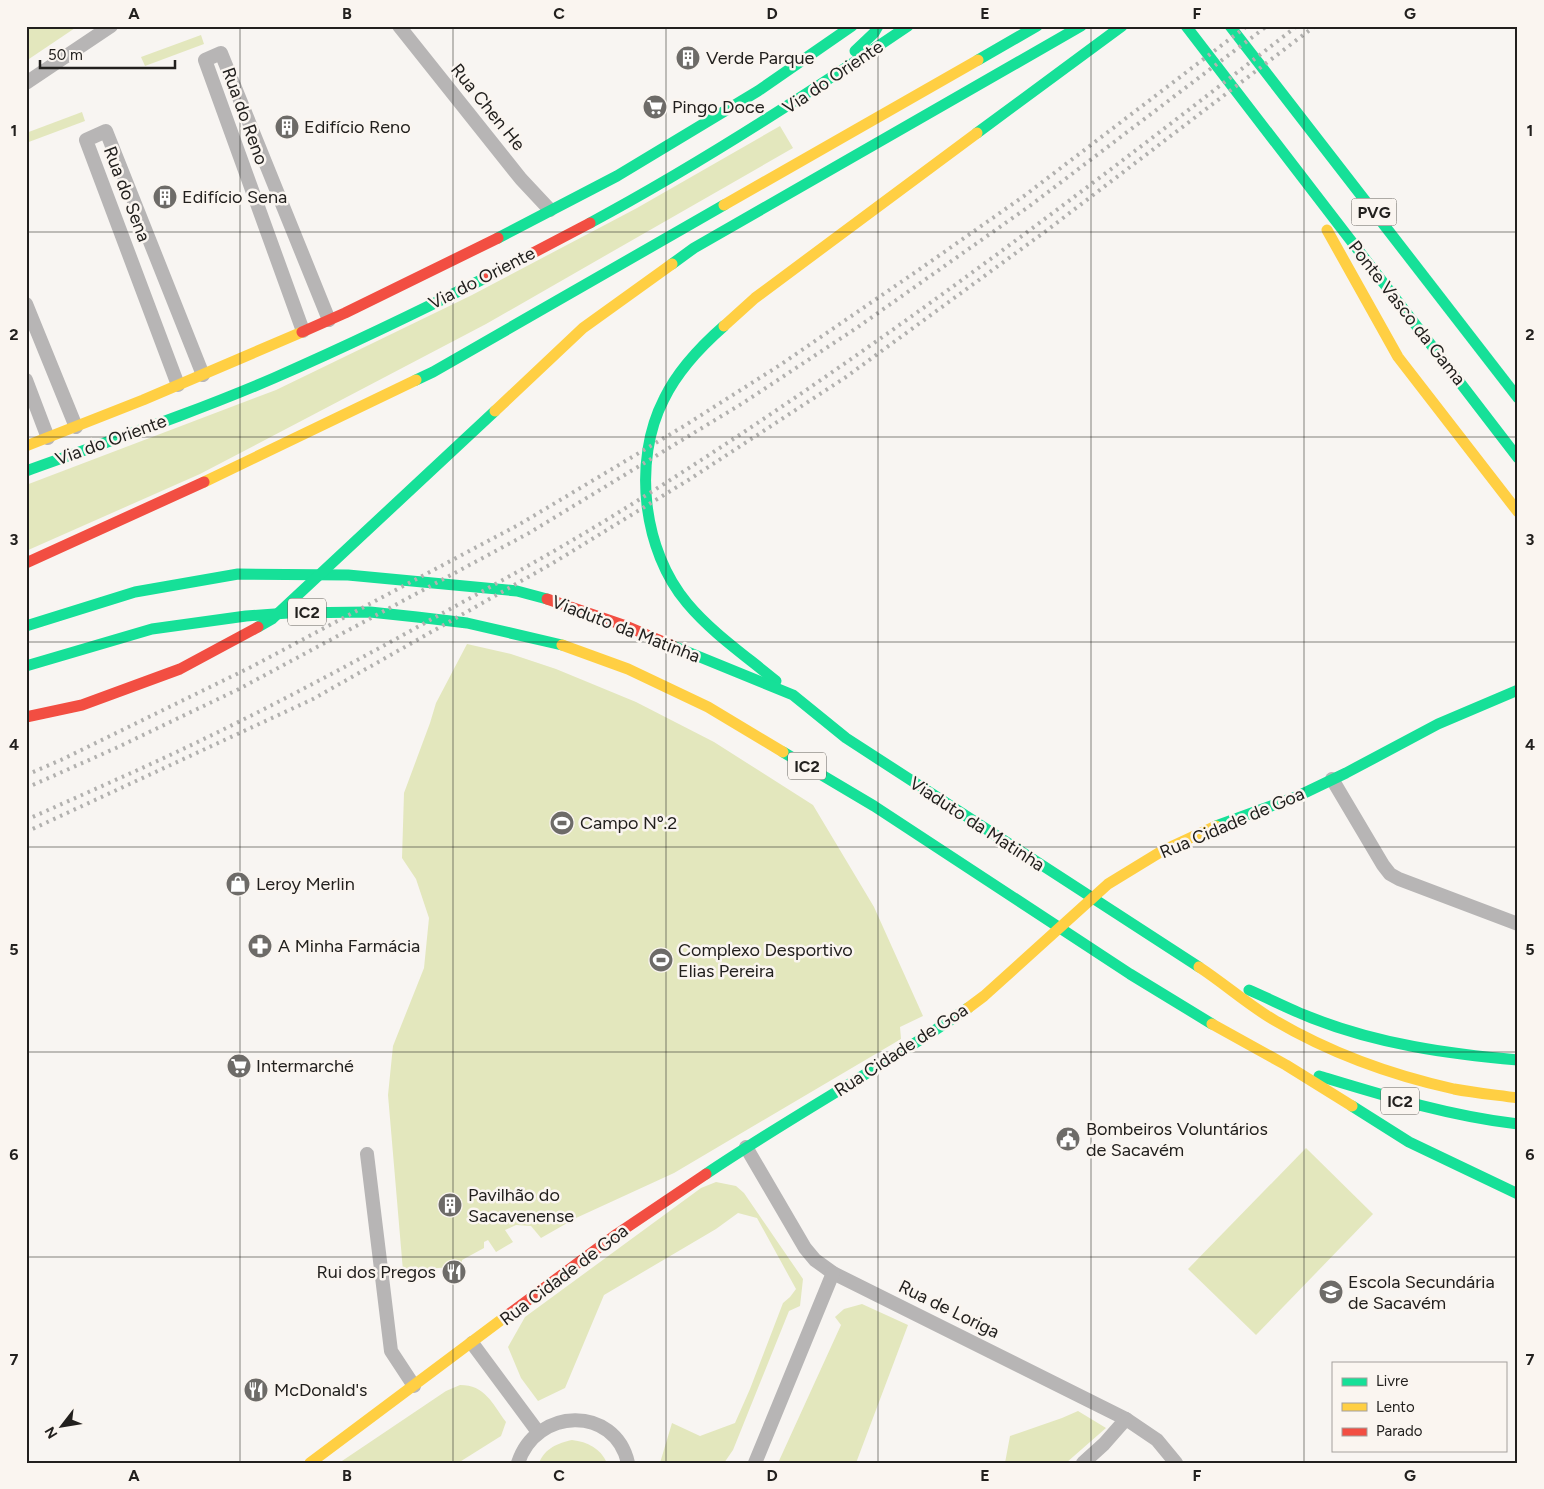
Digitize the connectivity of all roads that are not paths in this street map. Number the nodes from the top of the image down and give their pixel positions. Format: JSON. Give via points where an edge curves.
{"nodes":[{"id":1,"x":111,"y":26,"type":"edge"},
{"id":2,"x":399,"y":26,"type":"edge"},
{"id":3,"x":852,"y":26,"type":"edge"},
{"id":4,"x":878,"y":26,"type":"edge"},
{"id":5,"x":908,"y":26,"type":"edge"},
{"id":6,"x":1037,"y":26,"type":"edge"},
{"id":7,"x":1081,"y":26,"type":"edge"},
{"id":8,"x":1122,"y":26,"type":"edge"},
{"id":9,"x":1186,"y":26,"type":"edge"},
{"id":10,"x":1230,"y":26,"type":"edge"},
{"id":11,"x":26,"y":83,"type":"edge"},
{"id":12,"x":809,"y":92,"type":"junction"},
{"id":13,"x":1285,"y":156,"type":"junction"},
{"id":14,"x":550,"y":210,"type":"junction"},
{"id":15,"x":614,"y":211,"type":"junction"},
{"id":16,"x":532,"y":233,"type":"dead end"},
{"id":17,"x":520,"y":248,"type":"dead end"},
{"id":18,"x":508,"y":266,"type":"junction"},
{"id":19,"x":26,"y":304,"type":"edge"},
{"id":20,"x":329,"y":320,"type":"junction"},
{"id":21,"x":303,"y":331,"type":"junction"},
{"id":22,"x":203,"y":374,"type":"junction"},
{"id":23,"x":26,"y":380,"type":"edge"},
{"id":24,"x":178,"y":385,"type":"junction"},
{"id":25,"x":1518,"y":398,"type":"edge"},
{"id":26,"x":76,"y":427,"type":"junction"},
{"id":27,"x":48,"y":438,"type":"junction"},
{"id":28,"x":26,"y":446,"type":"edge"},
{"id":29,"x":1518,"y":458,"type":"edge"},
{"id":30,"x":26,"y":471,"type":"edge"},
{"id":31,"x":1518,"y":512,"type":"edge"},
{"id":32,"x":26,"y":564,"type":"edge"},
{"id":33,"x":26,"y":626,"type":"edge"},
{"id":34,"x":26,"y":666,"type":"edge"},
{"id":35,"x":1518,"y":690,"type":"edge"},
{"id":36,"x":793,"y":695,"type":"junction"},
{"id":37,"x":26,"y":717,"type":"edge"},
{"id":38,"x":1332,"y":779,"type":"junction"},
{"id":39,"x":1518,"y":924,"type":"edge"},
{"id":40,"x":1207,"y":972,"type":"junction"},
{"id":41,"x":1518,"y":1060,"type":"edge"},
{"id":42,"x":1286,"y":1065,"type":"junction"},
{"id":43,"x":1518,"y":1098,"type":"edge"},
{"id":44,"x":1518,"y":1124,"type":"edge"},
{"id":45,"x":746,"y":1147,"type":"junction"},
{"id":46,"x":367,"y":1154,"type":"dead end"},
{"id":47,"x":1518,"y":1194,"type":"edge"},
{"id":48,"x":833,"y":1273,"type":"junction"},
{"id":49,"x":472,"y":1343,"type":"junction"},
{"id":50,"x":414,"y":1386,"type":"junction"},
{"id":51,"x":1126,"y":1418,"type":"junction"},
{"id":52,"x":538,"y":1432,"type":"junction"},
{"id":53,"x":310,"y":1463,"type":"edge"},
{"id":54,"x":518,"y":1463,"type":"edge"},
{"id":55,"x":628,"y":1463,"type":"edge"},
{"id":56,"x":755,"y":1463,"type":"edge"},
{"id":57,"x":1083,"y":1463,"type":"edge"},
{"id":58,"x":1176,"y":1463,"type":"edge"}],
"edges":[{"from":1,"to":11,"type":"street"},
{"from":2,"to":14,"type":"street","name":"Rua Chen He","via":[[521,179]]},
{"from":3,"to":14,"type":"main road","name":"Via do Oriente","via":[[758,91],[617,176]]},
{"from":4,"to":12,"type":"main road"},
{"from":5,"to":12,"type":"main road","name":"Via do Oriente"},
{"from":6,"to":32,"type":"main road","via":[[433,372]]},
{"from":7,"to":37,"type":"main road","via":[[694,248],[583,328],[272,619],[180,669],[82,705]]},
{"from":8,"to":36,"type":"main road","via":[[755,298],[700,346],[663,400],[651,434],[645,466],[650,528],[661,558],[672,582],[706,623]]},
{"from":9,"to":13,"type":"main road","name":"Ponte Vasco da Gama","number":"PVG"},
{"from":10,"to":25,"type":"main road","name":"Ponte Vasco da Gama","number":"PVG"},
{"from":12,"to":15,"type":"main road","name":"Via do Oriente"},
{"from":13,"to":29,"type":"main road","name":"Ponte Vasco da Gama","number":"PVG"},
{"from":13,"to":31,"type":"main road","via":[[1398,357]]},
{"from":14,"to":15,"type":"main road"},
{"from":14,"to":16,"type":"main road"},
{"from":14,"to":20,"type":"main road","name":"Via do Oriente"},
{"from":15,"to":18,"type":"main road","name":"Via do Oriente"},
{"from":17,"to":18,"type":"main road"},
{"from":18,"to":30,"type":"main road","name":"Via do Oriente","via":[[273,378]]},
{"from":19,"to":26,"type":"street"},
{"from":20,"to":21,"type":"main road","name":"Via do Oriente"},
{"from":20,"to":21,"type":"street","name":"Rua do Reno","via":[[221,52],[205,60]]},
{"from":21,"to":22,"type":"main road","name":"Via do Oriente"},
{"from":22,"to":24,"type":"main road","name":"Via do Oriente"},
{"from":22,"to":24,"type":"street","name":"Rua do Sena","via":[[106,131],[86,140]]},
{"from":23,"to":27,"type":"street"},
{"from":24,"to":26,"type":"main road","name":"Via do Oriente"},
{"from":26,"to":27,"type":"main road","name":"Via do Oriente"},
{"from":27,"to":28,"type":"main road","name":"Via do Oriente"},
{"from":33,"to":36,"type":"main road","name":"Viaduto da Matinha","number":"IC2","via":[[135,592],[238,574],[348,575],[517,591],[552,600],[626,626]]},
{"from":34,"to":42,"type":"main road","name":"Viaduto da Matinha","number":"IC2","via":[[152,629],[288,613],[370,612],[417,617],[467,623],[556,643],[628,669],[708,707],[874,806],[1130,974]]},
{"from":35,"to":38,"type":"main road","name":"Rua Cidade de Goa","via":[[1429,728]]},
{"from":36,"to":40,"type":"main road","name":"Viaduto da Matinha","number":"IC2","via":[[846,738]]},
{"from":38,"to":39,"type":"street","via":[[1390,874]]},
{"from":38,"to":45,"type":"main road","name":"Rua Cidade de Goa","via":[[1263,811],[1197,834],[1125,872],[976,1002],[904,1052]]},
{"from":40,"to":41,"type":"main road","via":[[1313,1018],[1368,1035],[1418,1048]]},
{"from":40,"to":43,"type":"main road","number":"IC2","via":[[1272,1020],[1351,1058],[1456,1089]]},
{"from":42,"to":44,"type":"main road","number":"IC2","via":[[1401,1102]]},
{"from":42,"to":47,"type":"main road","via":[[1409,1142]]},
{"from":45,"to":48,"type":"street","name":"Rua de Loriga","via":[[804,1248]]},
{"from":45,"to":49,"type":"main road","name":"Rua Cidade de Goa","via":[[617,1234]]},
{"from":46,"to":50,"type":"street","via":[[391,1351]]},
{"from":48,"to":51,"type":"street","name":"Rua de Loriga"},
{"from":48,"to":56,"type":"street"},
{"from":49,"to":50,"type":"main road","name":"Rua Cidade de Goa"},
{"from":49,"to":52,"type":"street"},
{"from":50,"to":53,"type":"main road","name":"Rua Cidade de Goa"},
{"from":51,"to":57,"type":"street"},
{"from":51,"to":58,"type":"street","name":"Rua de Loriga","via":[[1158,1440]]},
{"from":52,"to":54,"type":"street","via":[[526,1445]]},
{"from":52,"to":55,"type":"street","via":[[553,1423],[570,1420],[588,1422],[604,1429],[617,1441]]}]}
